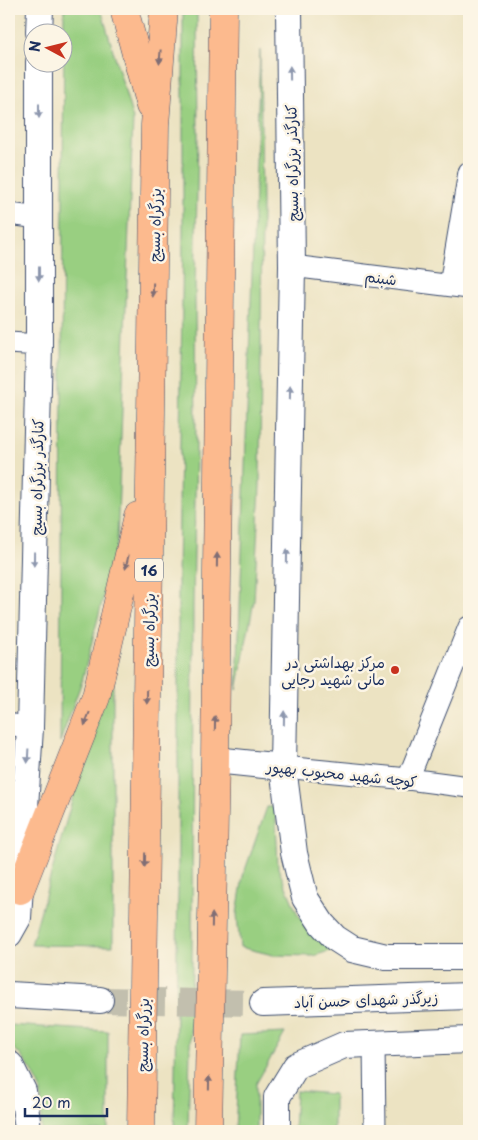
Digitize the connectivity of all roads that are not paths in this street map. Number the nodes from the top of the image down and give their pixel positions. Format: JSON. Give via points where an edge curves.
{"nodes":[{"id":1,"x":40,"y":9,"type":"edge"},
{"id":2,"x":124,"y":9,"type":"edge"},
{"id":3,"x":164,"y":9,"type":"edge"},
{"id":4,"x":289,"y":9,"type":"edge"},
{"id":5,"x":227,"y":17,"type":"edge"},
{"id":6,"x":39,"y":22,"type":"edge"},
{"id":7,"x":39,"y":72,"type":"edge"},
{"id":8,"x":155,"y":125,"type":"junction"},
{"id":9,"x":469,"y":172,"type":"edge"},
{"id":10,"x":9,"y":214,"type":"edge"},
{"id":11,"x":38,"y":218,"type":"junction"},
{"id":12,"x":292,"y":266,"type":"junction"},
{"id":13,"x":460,"y":287,"type":"edge"},
{"id":14,"x":9,"y":343,"type":"edge"},
{"id":15,"x":39,"y":345,"type":"junction"},
{"id":16,"x":150,"y":463,"type":"junction"},
{"id":17,"x":469,"y":627,"type":"edge"},
{"id":18,"x":19,"y":726,"type":"edge"},
{"id":19,"x":215,"y":760,"type":"junction"},
{"id":20,"x":283,"y":767,"type":"junction"},
{"id":21,"x":408,"y":778,"type":"junction"},
{"id":22,"x":469,"y":787,"type":"edge"},
{"id":23,"x":20,"y":890,"type":"junction"},
{"id":24,"x":9,"y":934,"type":"edge"},
{"id":25,"x":469,"y":957,"type":"edge"},
{"id":26,"x":9,"y":995,"type":"edge"},
{"id":27,"x":469,"y":996,"type":"edge"},
{"id":28,"x":100,"y":1000,"type":"tunnel mouth"},
{"id":29,"x":263,"y":1003,"type":"tunnel mouth"},
{"id":30,"x":469,"y":1040,"type":"edge"},
{"id":31,"x":374,"y":1044,"type":"junction"},
{"id":32,"x":9,"y":1064,"type":"edge"},
{"id":33,"x":28,"y":1131,"type":"edge"},
{"id":34,"x":141,"y":1131,"type":"edge"},
{"id":35,"x":208,"y":1131,"type":"edge"},
{"id":36,"x":277,"y":1131,"type":"edge"},
{"id":37,"x":375,"y":1131,"type":"edge"}],
"edges":[{"from":1,"to":6,"type":"street"},
{"from":2,"to":8,"type":"highway"},
{"from":3,"to":8,"type":"highway","name":"بزرگراه بسیج","number":"16","one_way":true},
{"from":12,"to":4,"type":"street","name":"کنارگذر بزرگراه بسیج","one_way":true},
{"from":19,"to":5,"type":"highway","one_way":true},
{"from":7,"to":11,"type":"street","name":"کنارگذر بزرگراه بسیج","one_way":true},
{"from":8,"to":16,"type":"highway","name":"بزرگراه بسیج","number":"16","one_way":true},
{"from":9,"to":13,"type":"street"},
{"from":10,"to":11,"type":"street"},
{"from":11,"to":15,"type":"street","name":"کنارگذر بزرگراه بسیج","one_way":true},
{"from":12,"to":13,"type":"street","name":"شبنم"},
{"from":20,"to":12,"type":"street","name":"کنارگذر بزرگراه بسیج","one_way":true},
{"from":14,"to":15,"type":"street"},
{"from":15,"to":18,"type":"street","name":"کنارگذر بزرگراه بسیج","one_way":true},
{"from":16,"to":23,"type":"highway","one_way":true,"via":[[96,697]]},
{"from":16,"to":34,"type":"highway","name":"بزرگراه بسیج","number":"16","one_way":true},
{"from":17,"to":21,"type":"street"},
{"from":18,"to":23,"type":"street","name":"کنارگذر بزرگراه بسیج","one_way":true},
{"from":19,"to":20,"type":"street","name":"کوچه شهید محبوب بهپور"},
{"from":35,"to":19,"type":"highway","one_way":true},
{"from":20,"to":21,"type":"street","name":"کوچه شهید محبوب بهپور"},
{"from":20,"to":25,"type":"street","name":"کنارگذر بزرگراه بسیج","via":[[294,854],[305,898],[335,938],[352,948],[386,957]]},
{"from":21,"to":22,"type":"street","name":"کوچه شهید محبوب بهپور"},
{"from":23,"to":24,"type":"street","name":"کنارگذر بزرگراه بسیج","via":[[18,918]]},
{"from":26,"to":28,"type":"street"},
{"from":27,"to":29,"type":"street","name":"زیرگذر شهدای حسن آباد"},
{"from":30,"to":31,"type":"street"},
{"from":31,"to":36,"type":"street","via":[[344,1045],[296,1066],[277,1097]]},
{"from":31,"to":37,"type":"street"},
{"from":32,"to":33,"type":"street","via":[[23,1091]]}]}
